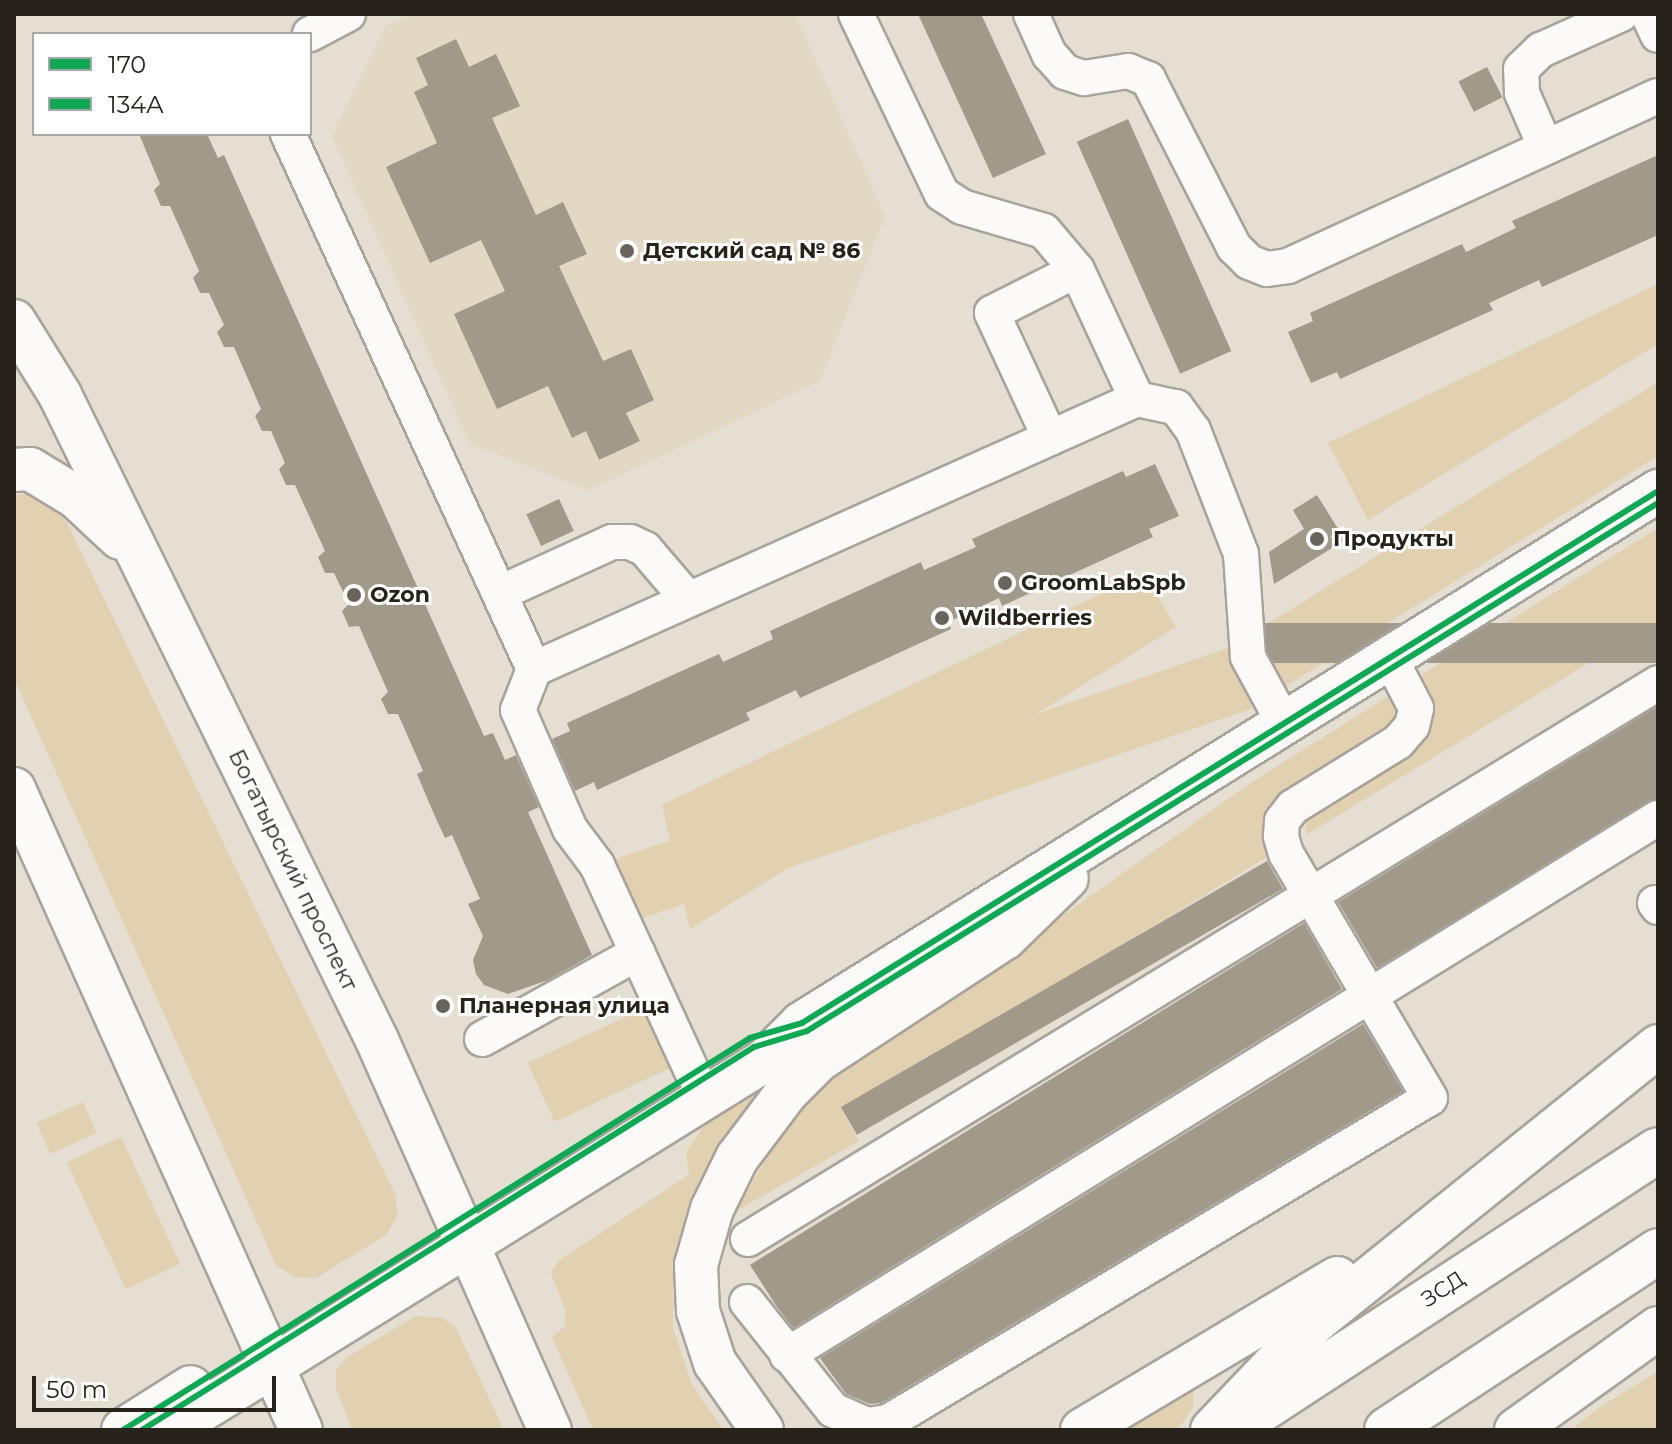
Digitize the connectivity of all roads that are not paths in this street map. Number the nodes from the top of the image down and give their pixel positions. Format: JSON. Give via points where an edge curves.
{"nodes":[{"id":1,"x":348,"y":14,"type":"edge"},
{"id":2,"x":856,"y":14,"type":"edge"},
{"id":3,"x":1031,"y":14,"type":"edge"},
{"id":4,"x":1621,"y":14,"type":"edge"},
{"id":5,"x":1648,"y":14,"type":"edge"},
{"id":6,"x":312,"y":33,"type":"edge"},
{"id":7,"x":1658,"y":35,"type":"edge"},
{"id":8,"x":1658,"y":96,"type":"edge"},
{"id":9,"x":289,"y":136,"type":"edge"},
{"id":10,"x":1545,"y":146,"type":"junction"},
{"id":11,"x":1077,"y":270,"type":"junction"},
{"id":12,"x":14,"y":321,"type":"edge"},
{"id":13,"x":1137,"y":399,"type":"junction"},
{"id":14,"x":1050,"y":438,"type":"junction"},
{"id":15,"x":14,"y":470,"type":"edge"},
{"id":16,"x":1658,"y":491,"type":"edge"},
{"id":17,"x":141,"y":558,"type":"junction"},
{"id":18,"x":500,"y":593,"type":"junction"},
{"id":19,"x":687,"y":598,"type":"junction"},
{"id":20,"x":1390,"y":658,"type":"junction"},
{"id":21,"x":534,"y":669,"type":"junction"},
{"id":22,"x":1658,"y":683,"type":"edge"},
{"id":23,"x":1284,"y":723,"type":"junction"},
{"id":24,"x":18,"y":809,"type":"edge"},
{"id":25,"x":1130,"y":818,"type":"junction"},
{"id":26,"x":1658,"y":818,"type":"edge"},
{"id":27,"x":1311,"y":896,"type":"junction"},
{"id":28,"x":638,"y":953,"type":"junction"},
{"id":29,"x":1369,"y":995,"type":"junction"},
{"id":30,"x":802,"y":1023,"type":"junction"},
{"id":31,"x":482,"y":1039,"type":"dead end"},
{"id":32,"x":1658,"y":1046,"type":"edge"},
{"id":33,"x":693,"y":1074,"type":"junction"},
{"id":34,"x":1658,"y":1150,"type":"edge"},
{"id":35,"x":1448,"y":1212,"type":"junction"},
{"id":36,"x":463,"y":1232,"type":"junction"},
{"id":37,"x":748,"y":1239,"type":"dead end"},
{"id":38,"x":1658,"y":1251,"type":"edge"},
{"id":39,"x":747,"y":1302,"type":"dead end"},
{"id":40,"x":1658,"y":1328,"type":"edge"},
{"id":41,"x":270,"y":1353,"type":"junction"},
{"id":42,"x":787,"y":1355,"type":"junction"},
{"id":43,"x":123,"y":1430,"type":"edge"},
{"id":44,"x":170,"y":1430,"type":"edge"},
{"id":45,"x":301,"y":1430,"type":"edge"},
{"id":46,"x":550,"y":1430,"type":"edge"},
{"id":47,"x":762,"y":1430,"type":"edge"},
{"id":48,"x":1082,"y":1430,"type":"edge"},
{"id":49,"x":1212,"y":1430,"type":"edge"},
{"id":50,"x":1230,"y":1430,"type":"edge"},
{"id":51,"x":1387,"y":1430,"type":"edge"},
{"id":52,"x":1516,"y":1430,"type":"edge"}],
"edges":[{"from":1,"to":6,"type":"lane"},
{"from":2,"to":11,"type":"lane","via":[[942,194],[962,207],[1044,231]]},
{"from":3,"to":10,"type":"lane","via":[[1049,54],[1065,72],[1084,78],[1128,71],[1148,79],[1234,247],[1249,262],[1267,269],[1288,266]]},
{"from":4,"to":10,"type":"lane","via":[[1541,50],[1521,69],[1522,93]]},
{"from":5,"to":7,"type":"lane"},
{"from":8,"to":10,"type":"lane"},
{"from":9,"to":18,"type":"lane"},
{"from":11,"to":13,"type":"lane"},
{"from":11,"to":14,"type":"lane","via":[[992,313]]},
{"from":12,"to":17,"type":"main road","name":"Богатырский проспект","via":[[60,395]]},
{"from":13,"to":14,"type":"lane"},
{"from":13,"to":23,"type":"lane","via":[[1176,407],[1193,430],[1241,554],[1248,657]]},
{"from":14,"to":19,"type":"lane"},
{"from":15,"to":17,"type":"main road","via":[[30,469],[76,497]]},
{"from":16,"to":20,"type":"main road"},
{"from":17,"to":36,"type":"main road","name":"Богатырский проспект","via":[[377,1040]]},
{"from":18,"to":19,"type":"lane","via":[[612,542],[630,542],[645,549]]},
{"from":18,"to":21,"type":"lane"},
{"from":19,"to":21,"type":"lane"},
{"from":20,"to":23,"type":"main road"},
{"from":20,"to":27,"type":"lane","via":[[1416,708],[1412,726],[1398,742],[1293,807],[1282,821],[1286,854]]},
{"from":21,"to":28,"type":"lane","via":[[518,710],[570,829],[597,865]]},
{"from":22,"to":27,"type":"lane"},
{"from":23,"to":25,"type":"main road"},
{"from":24,"to":41,"type":"main road"},
{"from":25,"to":30,"type":"main road"},
{"from":25,"to":47,"type":"main road","via":[[1005,938],[819,1060],[786,1093],[737,1158],[712,1209],[696,1265],[698,1311],[715,1363]]},
{"from":26,"to":29,"type":"lane"},
{"from":27,"to":29,"type":"lane"},
{"from":27,"to":37,"type":"lane"},
{"from":28,"to":31,"type":"lane"},
{"from":28,"to":33,"type":"lane"},
{"from":29,"to":42,"type":"lane"},
{"from":29,"to":42,"type":"lane","via":[[1430,1098],[888,1422],[851,1422],[833,1410]]},
{"from":30,"to":33,"type":"main road","via":[[750,1038]]},
{"from":30,"to":36,"type":"main road","via":[[764,1061]]},
{"from":32,"to":35,"type":"main road"},
{"from":33,"to":36,"type":"main road"},
{"from":34,"to":50,"type":"highway","name":"ЗСД"},
{"from":35,"to":48,"type":"main road"},
{"from":35,"to":49,"type":"main road","via":[[1315,1322]]},
{"from":36,"to":41,"type":"main road"},
{"from":36,"to":46,"type":"main road","name":"Богатырский проспект"},
{"from":38,"to":51,"type":"highway"},
{"from":39,"to":42,"type":"lane"},
{"from":40,"to":52,"type":"main road"},
{"from":41,"to":43,"type":"main road"},
{"from":41,"to":44,"type":"main road"},
{"from":41,"to":45,"type":"main road"}]}
